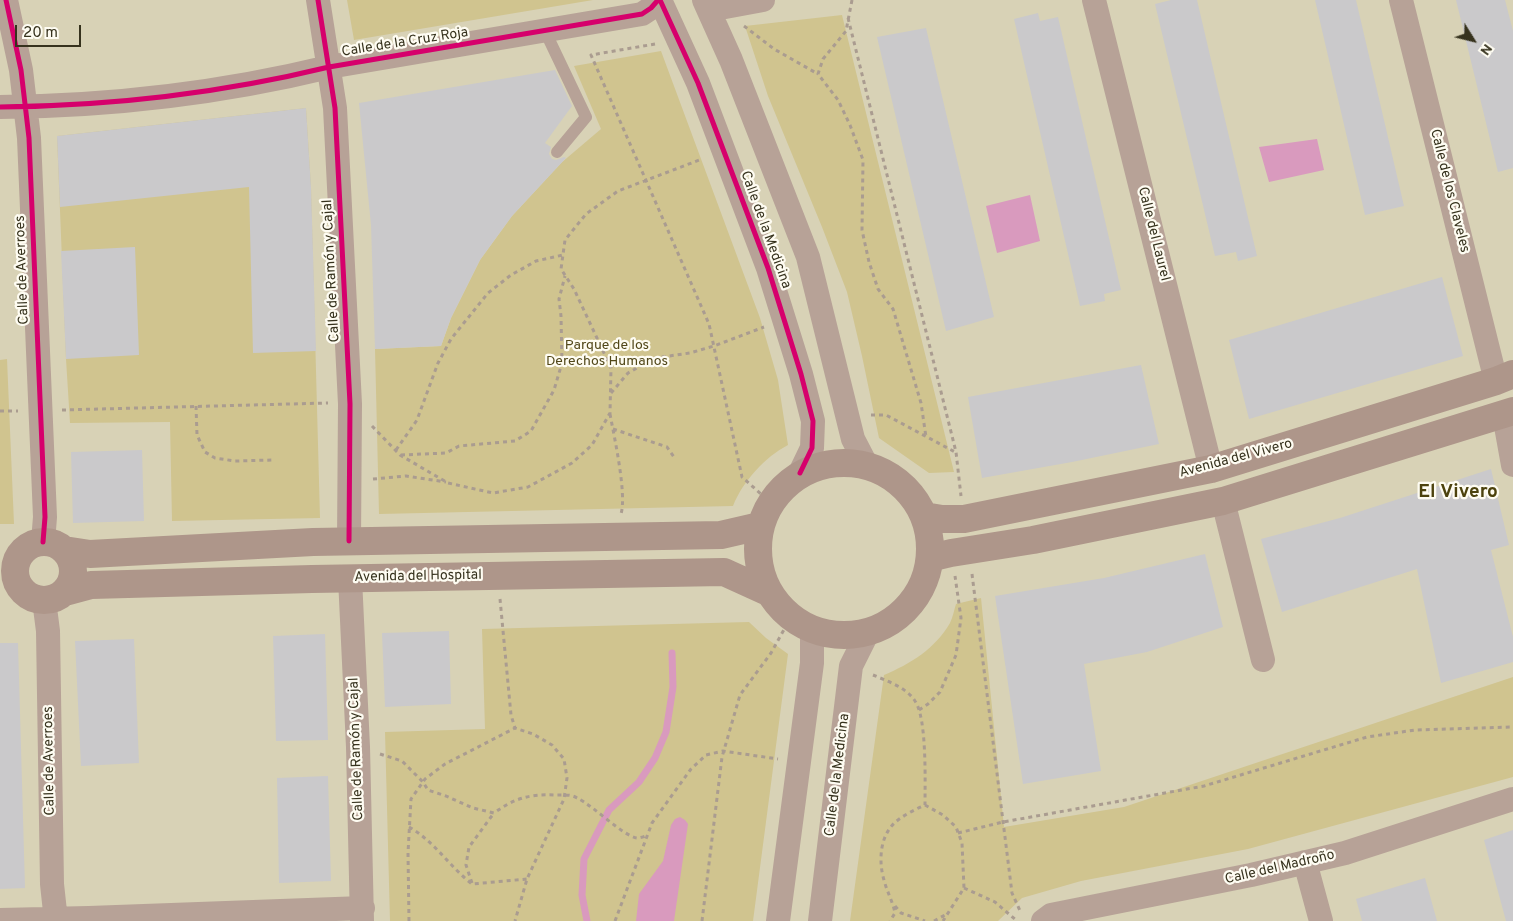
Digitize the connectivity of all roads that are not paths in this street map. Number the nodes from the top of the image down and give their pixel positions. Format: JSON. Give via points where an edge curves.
{"nodes":[{"id":1,"x":6,"y":0,"type":"edge"},
{"id":2,"x":318,"y":0,"type":"edge"},
{"id":3,"x":659,"y":0,"type":"edge"},
{"id":4,"x":763,"y":0,"type":"edge"},
{"id":5,"x":1094,"y":0,"type":"edge"},
{"id":6,"x":1401,"y":0,"type":"edge"},
{"id":7,"x":710,"y":6,"type":"edge"},
{"id":8,"x":545,"y":31,"type":"junction"},
{"id":9,"x":330,"y":67,"type":"junction"},
{"id":10,"x":25,"y":106,"type":"junction"},
{"id":11,"x":0,"y":107,"type":"edge"},
{"id":12,"x":557,"y":152,"type":"dead end"},
{"id":13,"x":1505,"y":377,"type":"edge"},
{"id":14,"x":1509,"y":413,"type":"edge"},
{"id":15,"x":866,"y":464,"type":"junction"},
{"id":16,"x":1513,"y":465,"type":"edge"},
{"id":17,"x":1211,"y":469,"type":"junction"},
{"id":18,"x":800,"y":474,"type":"junction"},
{"id":19,"x":1223,"y":501,"type":"junction"},
{"id":20,"x":766,"y":514,"type":"junction"},
{"id":21,"x":924,"y":516,"type":"junction"},
{"id":22,"x":349,"y":541,"type":"junction"},
{"id":23,"x":33,"y":550,"type":"edge"},
{"id":24,"x":950,"y":554,"type":"junction"},
{"id":25,"x":350,"y":578,"type":"junction"},
{"id":26,"x":768,"y":592,"type":"junction"},
{"id":27,"x":33,"y":593,"type":"edge"},
{"id":28,"x":801,"y":624,"type":"junction"},
{"id":29,"x":868,"y":632,"type":"junction"},
{"id":30,"x":1263,"y":660,"type":"dead end"},
{"id":31,"x":1513,"y":799,"type":"edge"},
{"id":32,"x":1305,"y":862,"type":"junction"},
{"id":33,"x":362,"y":914,"type":"edge"},
{"id":34,"x":0,"y":920,"type":"edge"},
{"id":35,"x":56,"y":920,"type":"edge"},
{"id":36,"x":778,"y":921,"type":"edge"},
{"id":37,"x":820,"y":921,"type":"edge"},
{"id":38,"x":1043,"y":921,"type":"edge"},
{"id":39,"x":1320,"y":921,"type":"edge"}],
"edges":[{"from":1,"to":10,"type":"street","name":"Calle de Averroes"},
{"from":2,"to":9,"type":"street","name":"Calle de Ramón y Cajal"},
{"from":3,"to":8,"type":"street","name":"Calle de la Cruz Roja","via":[[642,14]]},
{"from":3,"to":18,"type":"street","name":"Calle de la Medicina","via":[[698,83],[724,150],[768,268],[801,374],[813,421],[812,448]]},
{"from":4,"to":7,"type":"street"},
{"from":5,"to":17,"type":"street","name":"Calle del Laurel"},
{"from":6,"to":13,"type":"street","name":"Calle de los Claveles"},
{"from":7,"to":15,"type":"street","via":[[808,258],[853,439]]},
{"from":8,"to":9,"type":"street","name":"Calle de la Cruz Roja"},
{"from":8,"to":12,"type":"lane","via":[[586,117]]},
{"from":9,"to":10,"type":"street","name":"Calle de la Cruz Roja","via":[[296,76],[173,96]]},
{"from":9,"to":22,"type":"street","name":"Calle de Ramón y Cajal","via":[[335,108],[350,404]]},
{"from":10,"to":11,"type":"street","name":"Calle de la Cruz Roja"},
{"from":10,"to":23,"type":"street","name":"Calle de Averroes","via":[[45,517]]},
{"from":13,"to":17,"type":"main road","name":"Avenida del Vivero"},
{"from":14,"to":16,"type":"street"},
{"from":14,"to":19,"type":"main road"},
{"from":15,"to":18,"type":"main road","via":[[832,462]]},
{"from":15,"to":21,"type":"main road","via":[[896,479]]},
{"from":17,"to":21,"type":"main road","name":"Avenida del Vivero","via":[[964,519]]},
{"from":18,"to":20,"type":"main road","via":[[775,496]]},
{"from":19,"to":24,"type":"main road"},
{"from":19,"to":30,"type":"street"},
{"from":20,"to":22,"type":"main road","via":[[721,535]]},
{"from":20,"to":26,"type":"main road","via":[[757,560]]},
{"from":21,"to":24,"type":"main road","via":[[930,536]]},
{"from":22,"to":23,"type":"main road","via":[[90,554]]},
{"from":23,"to":27,"type":"main road","via":[[17,560],[15,572],[17,582]]},
{"from":23,"to":27,"type":"main road","via":[[71,559],[74,571],[71,582]]},
{"from":24,"to":29,"type":"main road","via":[[928,570],[913,601],[887,624]]},
{"from":25,"to":26,"type":"main road","name":"Avenida del Hospital","via":[[724,572]]},
{"from":25,"to":27,"type":"main road","name":"Avenida del Hospital","via":[[90,585]]},
{"from":25,"to":33,"type":"street","name":"Calle de Ramón y Cajal"},
{"from":26,"to":28,"type":"main road"},
{"from":27,"to":35,"type":"street","name":"Calle de Averroes","via":[[48,631],[52,884]]},
{"from":28,"to":29,"type":"main road","via":[[830,634]]},
{"from":28,"to":36,"type":"street","via":[[812,663]]},
{"from":29,"to":37,"type":"street","name":"Calle de la Medicina","via":[[851,666]]},
{"from":31,"to":32,"type":"street","name":"Calle del Madroño","via":[[1345,853]]},
{"from":32,"to":38,"type":"street","name":"Calle del Madroño","via":[[1051,915]]},
{"from":32,"to":39,"type":"street"},
{"from":33,"to":35,"type":"street"},
{"from":34,"to":35,"type":"street"}]}
